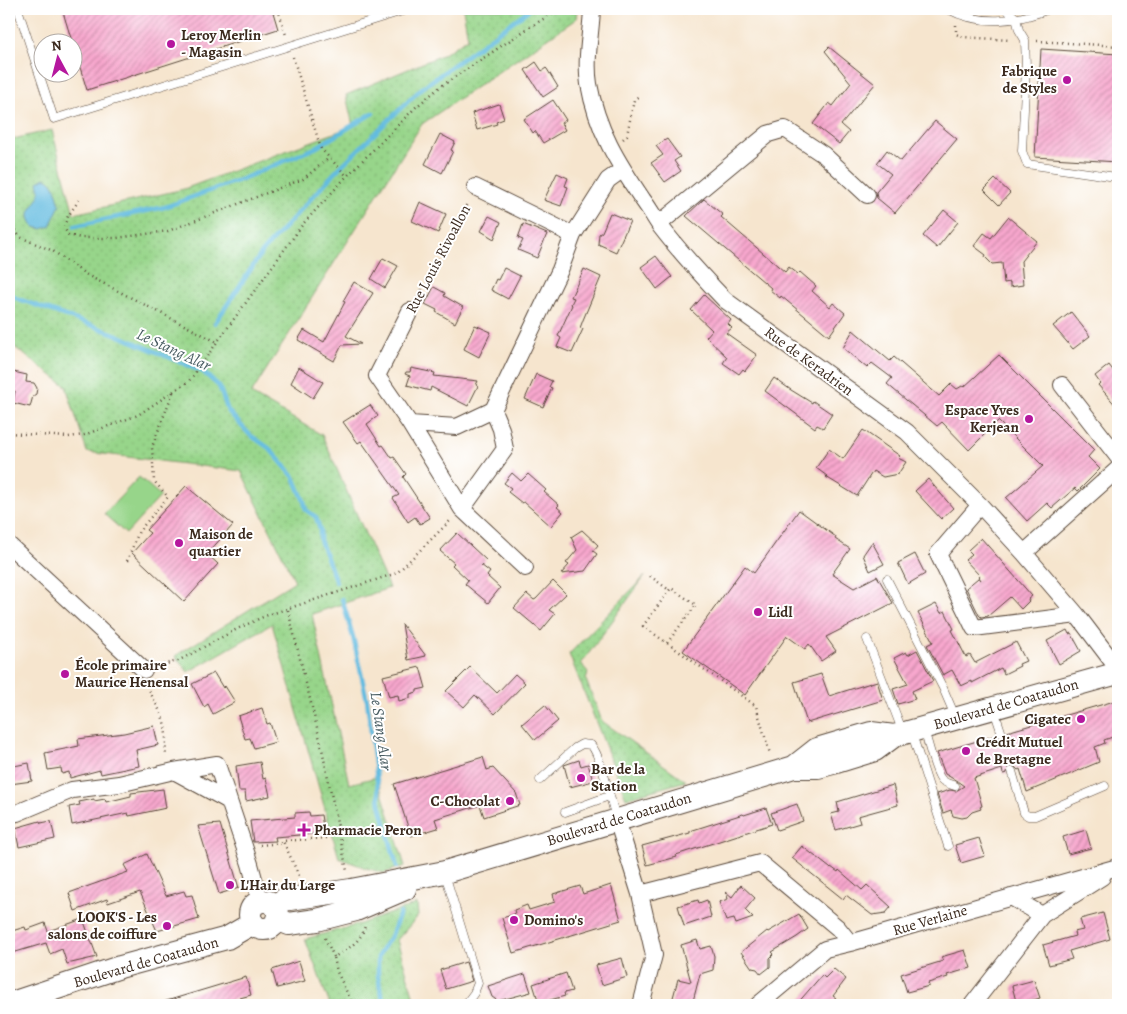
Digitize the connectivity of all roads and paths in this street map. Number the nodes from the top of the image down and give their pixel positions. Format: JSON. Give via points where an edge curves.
{"nodes":[{"id":1,"x":18,"y":9,"type":"edge"},
{"id":2,"x":278,"y":9,"type":"edge"},
{"id":3,"x":409,"y":9,"type":"edge"},
{"id":4,"x":560,"y":9,"type":"edge"},
{"id":5,"x":592,"y":9,"type":"edge"},
{"id":6,"x":948,"y":9,"type":"edge"},
{"id":7,"x":1006,"y":9,"type":"edge"},
{"id":8,"x":1049,"y":9,"type":"edge"},
{"id":9,"x":1016,"y":18,"type":"junction"},
{"id":10,"x":289,"y":46,"type":"junction"},
{"id":11,"x":639,"y":96,"type":"dead end"},
{"id":12,"x":612,"y":151,"type":"junction"},
{"id":13,"x":329,"y":158,"type":"junction"},
{"id":14,"x":622,"y":170,"type":"junction"},
{"id":15,"x":346,"y":176,"type":"junction"},
{"id":16,"x":1118,"y":184,"type":"edge"},
{"id":17,"x":475,"y":187,"type":"joint"},
{"id":18,"x":868,"y":195,"type":"dead end"},
{"id":19,"x":79,"y":200,"type":"dead end"},
{"id":20,"x":9,"y":222,"type":"edge"},
{"id":21,"x":659,"y":224,"type":"junction"},
{"id":22,"x":574,"y":235,"type":"junction"},
{"id":23,"x":410,"y":311,"type":"joint"},
{"id":24,"x":217,"y":342,"type":"junction"},
{"id":25,"x":1062,"y":385,"type":"dead end"},
{"id":26,"x":173,"y":392,"type":"junction"},
{"id":27,"x":493,"y":410,"type":"junction"},
{"id":28,"x":410,"y":424,"type":"junction"},
{"id":29,"x":9,"y":433,"type":"edge"},
{"id":30,"x":1118,"y":457,"type":"edge"},
{"id":31,"x":1118,"y":469,"type":"edge"},
{"id":32,"x":980,"y":505,"type":"junction"},
{"id":33,"x":462,"y":509,"type":"junction"},
{"id":34,"x":9,"y":545,"type":"edge"},
{"id":35,"x":1024,"y":553,"type":"junction"},
{"id":36,"x":127,"y":561,"type":"dead end"},
{"id":37,"x":525,"y":568,"type":"dead end"},
{"id":38,"x":650,"y":576,"type":"dead end"},
{"id":39,"x":887,"y":579,"type":"dead end"},
{"id":40,"x":670,"y":590,"type":"junction"},
{"id":41,"x":288,"y":610,"type":"junction"},
{"id":42,"x":1077,"y":615,"type":"junction"},
{"id":43,"x":867,"y":639,"type":"dead end"},
{"id":44,"x":667,"y":643,"type":"junction"},
{"id":45,"x":144,"y":670,"type":"junction"},
{"id":46,"x":1118,"y":671,"type":"edge"},
{"id":47,"x":993,"y":708,"type":"junction"},
{"id":48,"x":956,"y":718,"type":"junction"},
{"id":49,"x":908,"y":732,"type":"junction"},
{"id":50,"x":1002,"y":734,"type":"dead end"},
{"id":51,"x":772,"y":757,"type":"dead end"},
{"id":52,"x":1012,"y":771,"type":"dead end"},
{"id":53,"x":172,"y":772,"type":"junction"},
{"id":54,"x":540,"y":780,"type":"dead end"},
{"id":55,"x":955,"y":786,"type":"dead end"},
{"id":56,"x":1105,"y":786,"type":"dead end"},
{"id":57,"x":609,"y":796,"type":"junction"},
{"id":58,"x":229,"y":801,"type":"junction"},
{"id":59,"x":566,"y":812,"type":"dead end"},
{"id":60,"x":9,"y":815,"type":"edge"},
{"id":61,"x":617,"y":820,"type":"junction"},
{"id":62,"x":338,"y":827,"type":"junction"},
{"id":63,"x":284,"y":843,"type":"junction"},
{"id":64,"x":243,"y":846,"type":"junction"},
{"id":65,"x":948,"y":846,"type":"dead end"},
{"id":66,"x":1116,"y":868,"type":"edge"},
{"id":67,"x":445,"y":872,"type":"junction"},
{"id":68,"x":640,"y":894,"type":"junction"},
{"id":69,"x":308,"y":896,"type":"junction"},
{"id":70,"x":1012,"y":897,"type":"junction"},
{"id":71,"x":354,"y":900,"type":"junction"},
{"id":72,"x":270,"y":909,"type":"junction"},
{"id":73,"x":1042,"y":915,"type":"junction"},
{"id":74,"x":850,"y":943,"type":"junction"},
{"id":75,"x":9,"y":1004,"type":"edge"},
{"id":76,"x":353,"y":1005,"type":"edge"},
{"id":77,"x":465,"y":1005,"type":"edge"},
{"id":78,"x":641,"y":1005,"type":"edge"},
{"id":79,"x":758,"y":1005,"type":"edge"},
{"id":80,"x":972,"y":1005,"type":"edge"}],
"edges":[{"from":1,"to":10,"type":"lane","via":[[54,119]]},
{"from":2,"to":10,"type":"path"},
{"from":3,"to":10,"type":"lane"},
{"from":4,"to":15,"type":"path","via":[[440,87]]},
{"from":5,"to":12,"type":"street","name":"Rue de Keradrien","via":[[587,48],[589,82],[600,124]]},
{"from":6,"to":9,"type":"lane","via":[[981,20]]},
{"from":7,"to":9,"type":"lane"},
{"from":8,"to":9,"type":"lane"},
{"from":9,"to":16,"type":"lane","via":[[1025,40],[1022,151],[1027,164],[1116,177]]},
{"from":10,"to":13,"type":"path","via":[[321,149]]},
{"from":11,"to":12,"type":"path","via":[[634,100],[627,135]]},
{"from":12,"to":14,"type":"street","name":"Rue de Keradrien"},
{"from":13,"to":15,"type":"path"},
{"from":13,"to":19,"type":"path","via":[[303,180],[168,231],[117,238],[68,235],[64,227]]},
{"from":14,"to":21,"type":"street","name":"Rue de Keradrien"},
{"from":14,"to":22,"type":"street","via":[[608,180]]},
{"from":15,"to":24,"type":"path","via":[[303,224]]},
{"from":17,"to":22,"type":"street","name":"Rue Louis Rivoallon"},
{"from":17,"to":23,"type":"path","name":"Rue Louis Rivoallon"},
{"from":18,"to":21,"type":"street","via":[[824,155],[785,129],[768,134]]},
{"from":20,"to":24,"type":"path","via":[[20,236],[53,251],[85,274]]},
{"from":21,"to":32,"type":"street","name":"Rue de Keradrien","via":[[725,300],[907,432]]},
{"from":22,"to":27,"type":"street"},
{"from":23,"to":28,"type":"street","name":"Rue Louis Rivoallon","via":[[377,376]]},
{"from":24,"to":26,"type":"path","via":[[189,381]]},
{"from":25,"to":30,"type":"street"},
{"from":26,"to":29,"type":"path","via":[[138,415],[84,436]]},
{"from":26,"to":36,"type":"path","via":[[152,447],[154,482],[168,497],[139,531]]},
{"from":27,"to":28,"type":"street","via":[[456,427]]},
{"from":27,"to":33,"type":"street","via":[[505,449]]},
{"from":28,"to":33,"type":"street","name":"Rue Louis Rivoallon"},
{"from":31,"to":35,"type":"street"},
{"from":32,"to":35,"type":"street","name":"Rue de Keradrien"},
{"from":32,"to":42,"type":"street","via":[[938,554],[974,628]]},
{"from":33,"to":37,"type":"street","name":"Rue Louis Rivoallon"},
{"from":33,"to":41,"type":"path","via":[[397,573]]},
{"from":34,"to":45,"type":"street"},
{"from":35,"to":42,"type":"street","name":"Rue de Keradrien"},
{"from":38,"to":40,"type":"path"},
{"from":39,"to":48,"type":"lane"},
{"from":40,"to":44,"type":"path","via":[[643,626]]},
{"from":40,"to":44,"type":"path","via":[[696,605]]},
{"from":41,"to":45,"type":"path","via":[[265,616],[178,661]]},
{"from":41,"to":62,"type":"path"},
{"from":42,"to":46,"type":"street","name":"Rue de Keradrien"},
{"from":43,"to":49,"type":"lane"},
{"from":44,"to":51,"type":"path","via":[[756,706]]},
{"from":45,"to":53,"type":"path","via":[[166,728],[164,744]]},
{"from":46,"to":47,"type":"main road","name":"Boulevard de Coataudon"},
{"from":47,"to":48,"type":"main road","name":"Boulevard de Coataudon"},
{"from":47,"to":50,"type":"lane"},
{"from":48,"to":49,"type":"main road","name":"Boulevard de Coataudon"},
{"from":49,"to":55,"type":"lane","via":[[941,779]]},
{"from":49,"to":61,"type":"main road","name":"Boulevard de Coataudon","via":[[875,750],[833,764],[794,767]]},
{"from":49,"to":65,"type":"lane"},
{"from":52,"to":56,"type":"lane","via":[[1024,813],[1028,816],[1035,816]]},
{"from":53,"to":58,"type":"street"},
{"from":53,"to":58,"type":"street","via":[[217,764]]},
{"from":53,"to":60,"type":"street","via":[[72,790]]},
{"from":54,"to":57,"type":"lane","via":[[575,748],[588,744],[594,748]]},
{"from":57,"to":59,"type":"lane"},
{"from":57,"to":61,"type":"lane"},
{"from":58,"to":64,"type":"street"},
{"from":61,"to":67,"type":"main road","name":"Boulevard de Coataudon"},
{"from":61,"to":68,"type":"street"},
{"from":62,"to":63,"type":"path","via":[[327,829],[326,838]]},
{"from":62,"to":71,"type":"path"},
{"from":63,"to":64,"type":"path"},
{"from":63,"to":69,"type":"path"},
{"from":64,"to":72,"type":"street"},
{"from":66,"to":70,"type":"street","name":"Rue Verlaine"},
{"from":66,"to":73,"type":"street"},
{"from":67,"to":71,"type":"main road","name":"Boulevard de Coataudon"},
{"from":67,"to":77,"type":"lane","via":[[478,983]]},
{"from":68,"to":74,"type":"street","via":[[760,863],[838,928]]},
{"from":68,"to":78,"type":"street","via":[[654,955]]},
{"from":69,"to":71,"type":"main road","name":"Boulevard de Coataudon"},
{"from":69,"to":72,"type":"main road","name":"Boulevard de Coataudon","via":[[283,900]]},
{"from":70,"to":73,"type":"street"},
{"from":70,"to":74,"type":"street","name":"Rue Verlaine"},
{"from":71,"to":72,"type":"main road","name":"Boulevard de Coataudon","via":[[317,920],[289,924]]},
{"from":71,"to":76,"type":"path","via":[[366,927],[354,945],[334,957],[337,972]]},
{"from":72,"to":75,"type":"main road","name":"Boulevard de Coataudon","via":[[272,926],[258,928],[253,924],[227,938],[120,967]]},
{"from":73,"to":80,"type":"street"},
{"from":74,"to":79,"type":"street","name":"Rue Verlaine","via":[[825,949]]}]}
